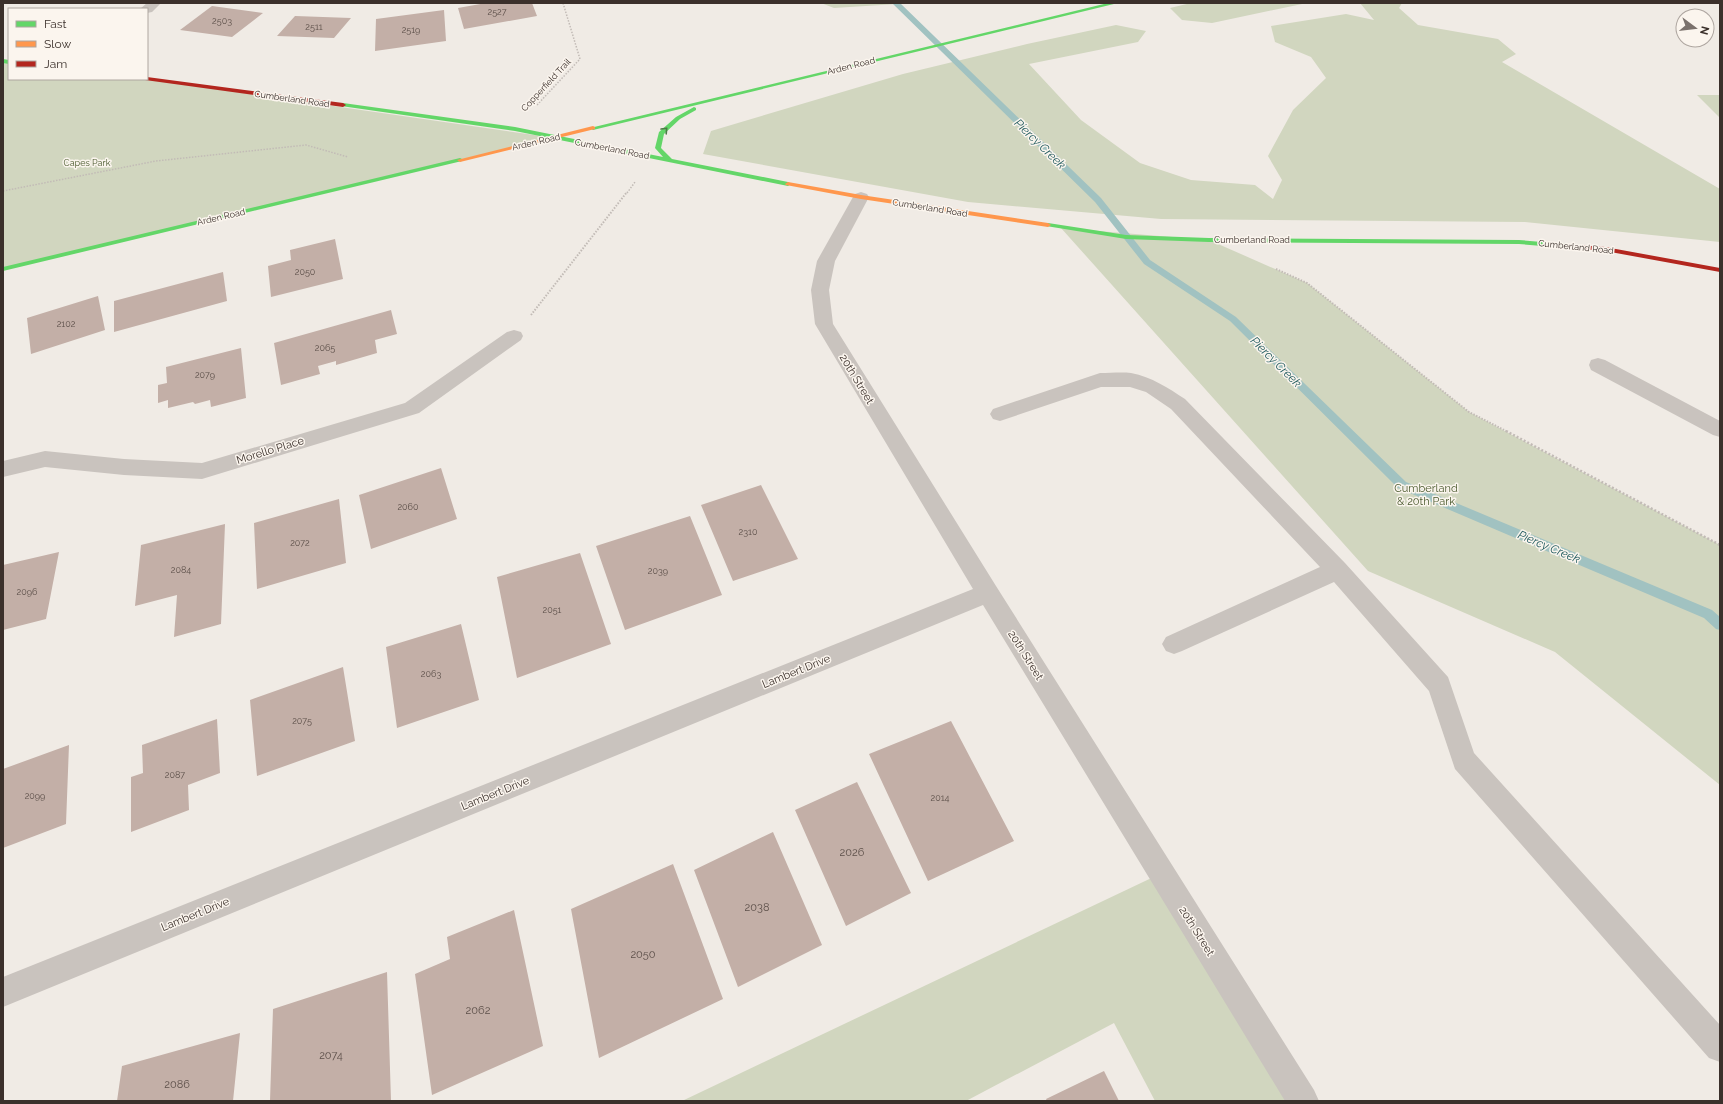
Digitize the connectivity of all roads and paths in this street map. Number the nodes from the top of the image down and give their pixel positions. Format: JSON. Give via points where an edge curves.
{"nodes":[{"id":1,"x":563,"y":3,"type":"edge"},
{"id":2,"x":1115,"y":3,"type":"edge"},
{"id":3,"x":148,"y":79,"type":"edge"},
{"id":4,"x":706,"y":101,"type":"junction"},
{"id":5,"x":515,"y":129,"type":"junction"},
{"id":6,"x":555,"y":138,"type":"junction"},
{"id":7,"x":351,"y":158,"type":"dead end"},
{"id":8,"x":654,"y":158,"type":"junction"},
{"id":9,"x":671,"y":161,"type":"junction"},
{"id":10,"x":3,"y":191,"type":"edge"},
{"id":11,"x":861,"y":197,"type":"junction"},
{"id":12,"x":1272,"y":268,"type":"dead end"},
{"id":13,"x":3,"y":269,"type":"edge"},
{"id":14,"x":1720,"y":270,"type":"edge"},
{"id":15,"x":514,"y":336,"type":"joint"},
{"id":16,"x":1598,"y":364,"type":"dead end"},
{"id":17,"x":1000,"y":414,"type":"dead end"},
{"id":18,"x":1720,"y":430,"type":"edge"},
{"id":19,"x":3,"y":469,"type":"edge"},
{"id":20,"x":1720,"y":545,"type":"edge"},
{"id":21,"x":1337,"y":570,"type":"junction"},
{"id":22,"x":988,"y":593,"type":"junction"},
{"id":23,"x":1174,"y":644,"type":"dead end"},
{"id":24,"x":3,"y":992,"type":"edge"},
{"id":25,"x":1720,"y":1047,"type":"edge"},
{"id":26,"x":1303,"y":1101,"type":"edge"}],
"edges":[{"from":1,"to":5,"type":"path","name":"Copperfield Trail","via":[[580,59]]},
{"from":2,"to":4,"type":"street","name":"Arden Road"},
{"from":3,"to":5,"type":"street","name":"Cumberland Road"},
{"from":4,"to":6,"type":"street","name":"Arden Road"},
{"from":9,"to":4,"type":"street","one_way":true,"via":[[658,148],[661,133],[678,118]]},
{"from":5,"to":6,"type":"street","name":"Cumberland Road"},
{"from":6,"to":8,"type":"street","name":"Cumberland Road"},
{"from":6,"to":13,"type":"street","name":"Arden Road"},
{"from":7,"to":10,"type":"path","via":[[306,145],[156,161]]},
{"from":8,"to":9,"type":"street","name":"Cumberland Road"},
{"from":8,"to":15,"type":"path"},
{"from":9,"to":11,"type":"street","name":"Cumberland Road"},
{"from":11,"to":14,"type":"street","name":"Cumberland Road","via":[[1126,237],[1519,242],[1605,250]]},
{"from":11,"to":22,"type":"street","name":"20th Street","via":[[826,261],[820,290],[824,324]]},
{"from":12,"to":20,"type":"path","via":[[1307,283],[1469,412]]},
{"from":15,"to":19,"type":"street","name":"Morello Place","via":[[412,408],[202,471],[45,459]]},
{"from":16,"to":18,"type":"street"},
{"from":17,"to":21,"type":"street","via":[[1100,380],[1131,380],[1153,387],[1178,404]]},
{"from":21,"to":23,"type":"street"},
{"from":21,"to":25,"type":"street","via":[[1439,685],[1464,760]]},
{"from":22,"to":24,"type":"street","name":"Lambert Drive"},
{"from":22,"to":26,"type":"street","name":"20th Street"}]}
